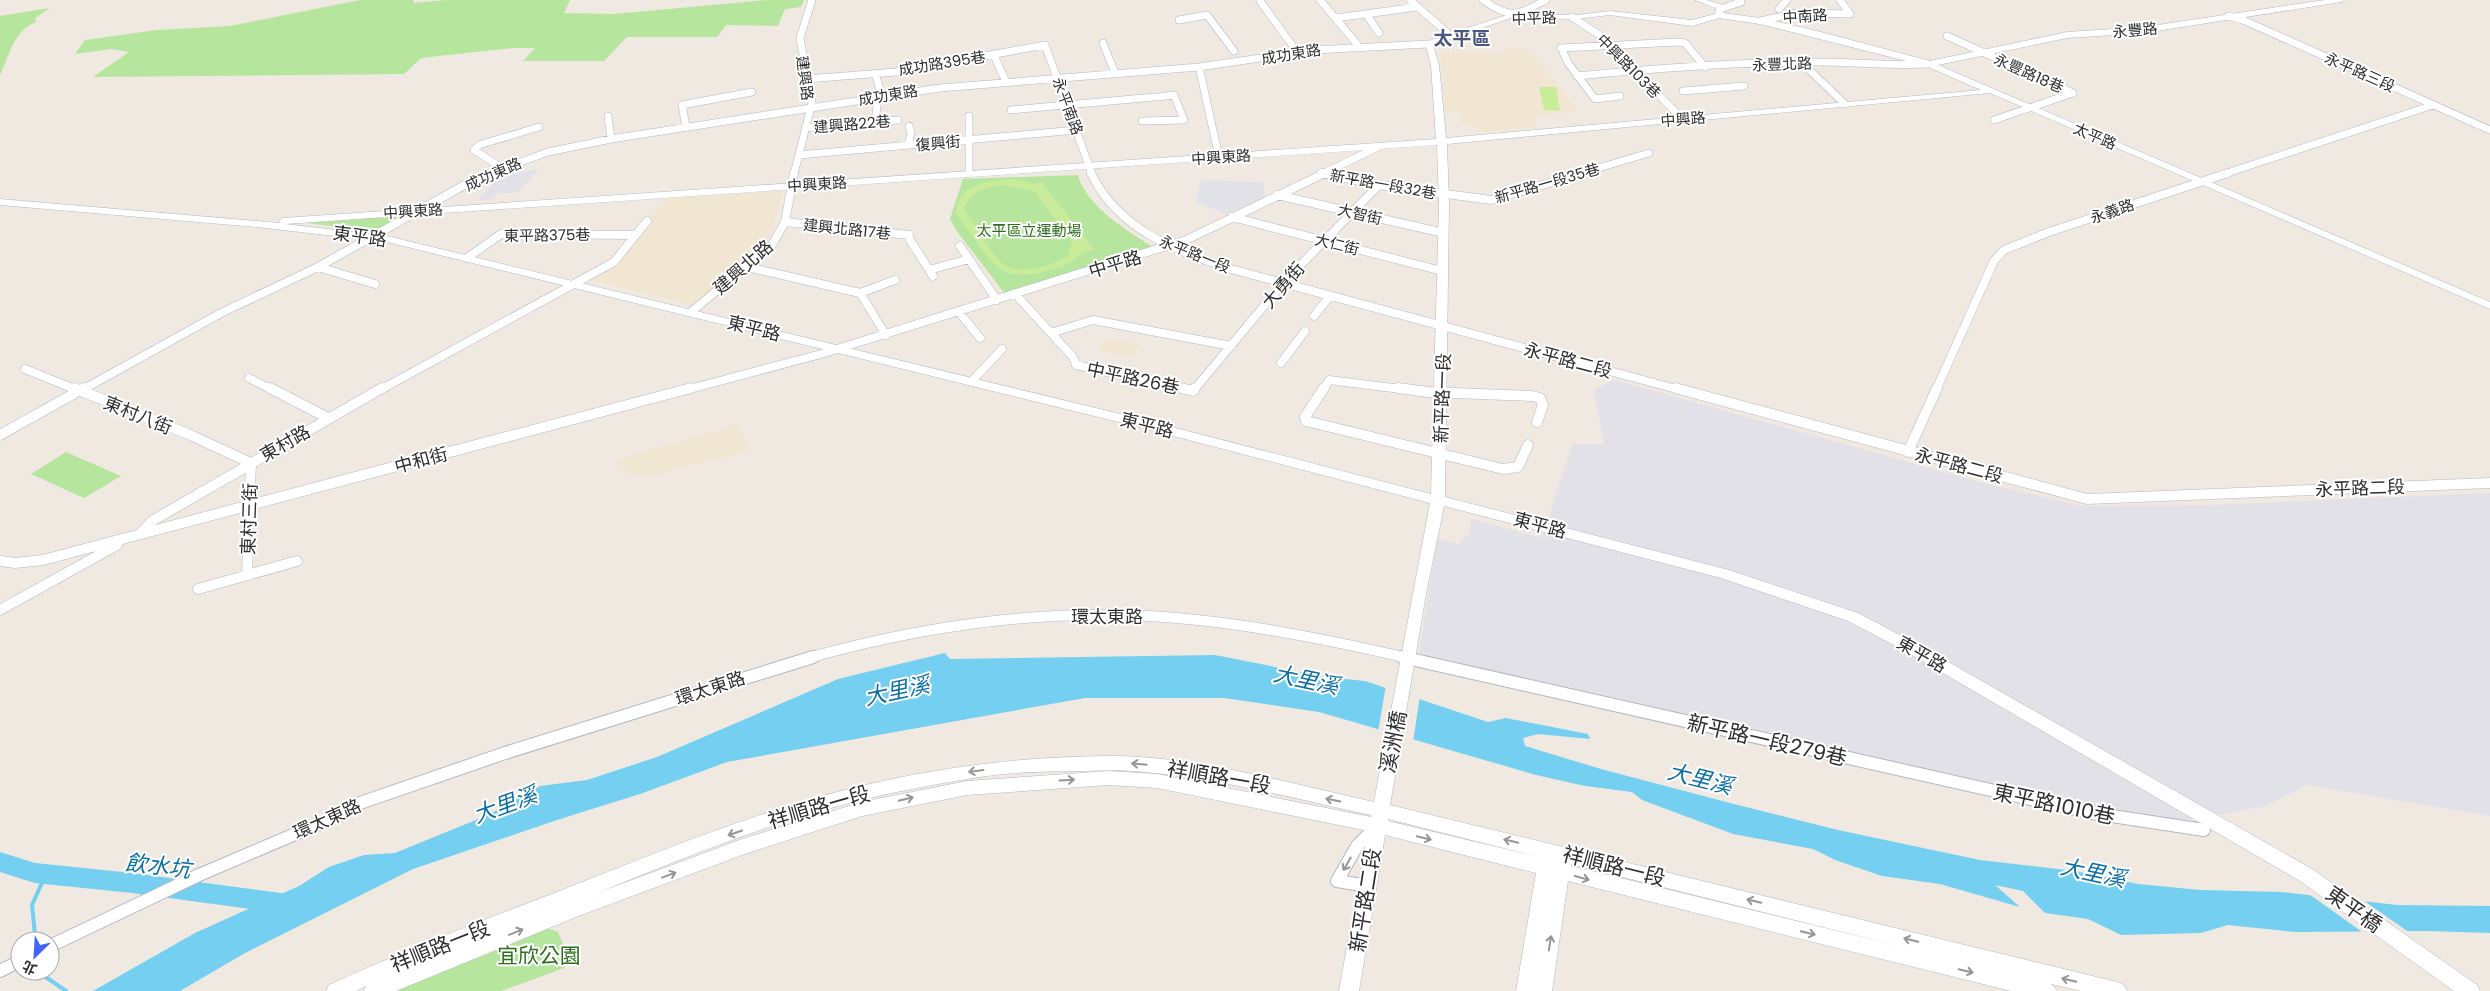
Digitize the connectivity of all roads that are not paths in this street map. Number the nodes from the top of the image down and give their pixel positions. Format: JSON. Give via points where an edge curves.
{"nodes":[{"id":1,"x":812,"y":0,"type":"edge"},
{"id":2,"x":1320,"y":0,"type":"edge"},
{"id":3,"x":1410,"y":0,"type":"edge"},
{"id":4,"x":1483,"y":0,"type":"edge"},
{"id":5,"x":1546,"y":0,"type":"edge"},
{"id":6,"x":1699,"y":0,"type":"edge"},
{"id":7,"x":1738,"y":0,"type":"edge"},
{"id":8,"x":1787,"y":0,"type":"edge"},
{"id":9,"x":1840,"y":0,"type":"edge"},
{"id":10,"x":2341,"y":0,"type":"edge"},
{"id":11,"x":1260,"y":1,"type":"edge"},
{"id":12,"x":1417,"y":7,"type":"junction"},
{"id":13,"x":1779,"y":9,"type":"dead end"},
{"id":14,"x":1721,"y":11,"type":"junction"},
{"id":15,"x":1366,"y":14,"type":"junction"},
{"id":16,"x":1510,"y":16,"type":"junction"},
{"id":17,"x":2228,"y":16,"type":"junction"},
{"id":18,"x":1572,"y":17,"type":"junction"},
{"id":19,"x":1336,"y":18,"type":"junction"},
{"id":20,"x":1179,"y":20,"type":"dead end"},
{"id":21,"x":1760,"y":21,"type":"junction"},
{"id":22,"x":1378,"y":32,"type":"dead end"},
{"id":23,"x":1451,"y":36,"type":"junction"},
{"id":24,"x":1947,"y":36,"type":"dead end"},
{"id":25,"x":1103,"y":43,"type":"dead end"},
{"id":26,"x":1428,"y":44,"type":"junction"},
{"id":27,"x":1045,"y":45,"type":"joint"},
{"id":28,"x":1611,"y":45,"type":"junction"},
{"id":29,"x":1356,"y":47,"type":"junction"},
{"id":30,"x":1234,"y":51,"type":"dead end"},
{"id":31,"x":1297,"y":52,"type":"junction"},
{"id":32,"x":1984,"y":54,"type":"junction"},
{"id":33,"x":994,"y":55,"type":"junction"},
{"id":34,"x":1802,"y":63,"type":"junction"},
{"id":35,"x":1929,"y":64,"type":"junction"},
{"id":36,"x":1200,"y":67,"type":"junction"},
{"id":37,"x":1706,"y":67,"type":"junction"},
{"id":38,"x":1635,"y":70,"type":"junction"},
{"id":39,"x":845,"y":73,"type":"dead end"},
{"id":40,"x":875,"y":73,"type":"junction"},
{"id":41,"x":1115,"y":73,"type":"junction"},
{"id":42,"x":1577,"y":76,"type":"junction"},
{"id":43,"x":1058,"y":78,"type":"junction"},
{"id":44,"x":806,"y":79,"type":"junction"},
{"id":45,"x":816,"y":79,"type":"junction"},
{"id":46,"x":1004,"y":80,"type":"junction"},
{"id":47,"x":1744,"y":86,"type":"dead end"},
{"id":48,"x":1683,"y":90,"type":"dead end"},
{"id":49,"x":752,"y":92,"type":"dead end"},
{"id":50,"x":1989,"y":92,"type":"junction"},
{"id":51,"x":882,"y":96,"type":"junction"},
{"id":52,"x":1620,"y":96,"type":"dead end"},
{"id":53,"x":1845,"y":104,"type":"junction"},
{"id":54,"x":1067,"y":105,"type":"junction"},
{"id":55,"x":2433,"y":105,"type":"junction"},
{"id":56,"x":877,"y":106,"type":"dead end"},
{"id":57,"x":809,"y":108,"type":"junction"},
{"id":58,"x":2028,"y":108,"type":"junction"},
{"id":59,"x":1011,"y":110,"type":"dead end"},
{"id":60,"x":608,"y":116,"type":"dead end"},
{"id":61,"x":968,"y":116,"type":"dead end"},
{"id":62,"x":1682,"y":119,"type":"junction"},
{"id":63,"x":898,"y":120,"type":"dead end"},
{"id":64,"x":1994,"y":120,"type":"dead end"},
{"id":65,"x":1142,"y":121,"type":"dead end"},
{"id":66,"x":875,"y":122,"type":"junction"},
{"id":67,"x":909,"y":126,"type":"dead end"},
{"id":68,"x":538,"y":127,"type":"dead end"},
{"id":69,"x":686,"y":127,"type":"junction"},
{"id":70,"x":805,"y":128,"type":"junction"},
{"id":71,"x":1076,"y":130,"type":"junction"},
{"id":72,"x":2490,"y":130,"type":"edge"},
{"id":73,"x":611,"y":139,"type":"junction"},
{"id":74,"x":969,"y":140,"type":"junction"},
{"id":75,"x":1441,"y":141,"type":"junction"},
{"id":76,"x":908,"y":145,"type":"junction"},
{"id":77,"x":1378,"y":146,"type":"junction"},
{"id":78,"x":1649,"y":153,"type":"dead end"},
{"id":79,"x":799,"y":155,"type":"junction"},
{"id":80,"x":1219,"y":157,"type":"junction"},
{"id":81,"x":1090,"y":167,"type":"junction"},
{"id":82,"x":502,"y":168,"type":"junction"},
{"id":83,"x":1322,"y":173,"type":"junction"},
{"id":84,"x":969,"y":174,"type":"junction"},
{"id":85,"x":2200,"y":181,"type":"junction"},
{"id":86,"x":1379,"y":185,"type":"junction"},
{"id":87,"x":791,"y":186,"type":"junction"},
{"id":88,"x":1277,"y":195,"type":"junction"},
{"id":89,"x":1444,"y":195,"type":"junction"},
{"id":90,"x":0,"y":202,"type":"edge"},
{"id":91,"x":421,"y":210,"type":"junction"},
{"id":92,"x":1352,"y":212,"type":"junction"},
{"id":93,"x":1232,"y":217,"type":"junction"},
{"id":94,"x":647,"y":221,"type":"dead end"},
{"id":95,"x":786,"y":222,"type":"junction"},
{"id":96,"x":257,"y":224,"type":"junction"},
{"id":97,"x":1444,"y":233,"type":"junction"},
{"id":98,"x":634,"y":235,"type":"junction"},
{"id":99,"x":371,"y":237,"type":"junction"},
{"id":100,"x":1324,"y":241,"type":"junction"},
{"id":101,"x":960,"y":246,"type":"dead end"},
{"id":102,"x":1170,"y":246,"type":"junction"},
{"id":103,"x":467,"y":258,"type":"junction"},
{"id":104,"x":969,"y":259,"type":"junction"},
{"id":105,"x":318,"y":267,"type":"junction"},
{"id":106,"x":747,"y":267,"type":"junction"},
{"id":107,"x":1442,"y":271,"type":"junction"},
{"id":108,"x":896,"y":280,"type":"dead end"},
{"id":109,"x":1283,"y":283,"type":"junction"},
{"id":110,"x":375,"y":284,"type":"dead end"},
{"id":111,"x":576,"y":284,"type":"junction"},
{"id":112,"x":860,"y":293,"type":"junction"},
{"id":113,"x":1016,"y":295,"type":"junction"},
{"id":114,"x":1330,"y":296,"type":"junction"},
{"id":115,"x":997,"y":300,"type":"junction"},
{"id":116,"x":2490,"y":306,"type":"edge"},
{"id":117,"x":691,"y":312,"type":"junction"},
{"id":118,"x":959,"y":312,"type":"junction"},
{"id":119,"x":1314,"y":316,"type":"dead end"},
{"id":120,"x":1442,"y":326,"type":"junction"},
{"id":121,"x":1305,"y":331,"type":"dead end"},
{"id":122,"x":1051,"y":333,"type":"junction"},
{"id":123,"x":886,"y":335,"type":"junction"},
{"id":124,"x":980,"y":338,"type":"dead end"},
{"id":125,"x":1231,"y":346,"type":"junction"},
{"id":126,"x":840,"y":348,"type":"junction"},
{"id":127,"x":1002,"y":349,"type":"dead end"},
{"id":128,"x":1281,"y":363,"type":"dead end"},
{"id":129,"x":25,"y":369,"type":"dead end"},
{"id":130,"x":249,"y":378,"type":"dead end"},
{"id":131,"x":972,"y":381,"type":"junction"},
{"id":132,"x":80,"y":391,"type":"junction"},
{"id":133,"x":1193,"y":391,"type":"joint"},
{"id":134,"x":1442,"y":393,"type":"junction"},
{"id":135,"x":328,"y":418,"type":"junction"},
{"id":136,"x":1537,"y":422,"type":"dead end"},
{"id":137,"x":0,"y":435,"type":"edge"},
{"id":138,"x":1528,"y":445,"type":"dead end"},
{"id":139,"x":1908,"y":452,"type":"junction"},
{"id":140,"x":1440,"y":453,"type":"junction"},
{"id":141,"x":251,"y":463,"type":"junction"},
{"id":142,"x":2490,"y":483,"type":"edge"},
{"id":143,"x":1436,"y":498,"type":"junction"},
{"id":144,"x":250,"y":505,"type":"junction"},
{"id":145,"x":143,"y":532,"type":"junction"},
{"id":146,"x":0,"y":561,"type":"edge"},
{"id":147,"x":297,"y":561,"type":"dead end"},
{"id":148,"x":247,"y":575,"type":"junction"},
{"id":149,"x":198,"y":589,"type":"dead end"},
{"id":150,"x":0,"y":610,"type":"edge"},
{"id":151,"x":1407,"y":666,"type":"junction"},
{"id":152,"x":1630,"y":708,"type":"joint"},
{"id":153,"x":1904,"y":771,"type":"joint"},
{"id":154,"x":1379,"y":818,"type":"junction"},
{"id":155,"x":2204,"y":830,"type":"dead end"},
{"id":156,"x":2236,"y":834,"type":"joint"},
{"id":157,"x":1554,"y":861,"type":"junction"},
{"id":158,"x":1368,"y":886,"type":"junction"},
{"id":159,"x":60,"y":941,"type":"edge"},
{"id":160,"x":336,"y":991,"type":"edge"},
{"id":161,"x":374,"y":991,"type":"edge"},
{"id":162,"x":1349,"y":991,"type":"edge"},
{"id":163,"x":1526,"y":991,"type":"edge"},
{"id":164,"x":1542,"y":991,"type":"edge"},
{"id":165,"x":2047,"y":991,"type":"edge"},
{"id":166,"x":2117,"y":991,"type":"edge"},
{"id":167,"x":2470,"y":991,"type":"edge"}],
"edges":[{"from":1,"to":44,"type":"street","name":"建興路","via":[[800,38]]},
{"from":2,"to":19,"type":"street"},
{"from":3,"to":12,"type":"street"},
{"from":4,"to":16,"type":"street"},
{"from":5,"to":16,"type":"street"},
{"from":6,"to":14,"type":"street","name":"太平路"},
{"from":7,"to":14,"type":"street","via":[[1741,2]]},
{"from":8,"to":13,"type":"street"},
{"from":9,"to":21,"type":"street","name":"中南路","via":[[1850,14],[1796,13]]},
{"from":10,"to":17,"type":"street","name":"永豐路"},
{"from":11,"to":31,"type":"street"},
{"from":12,"to":15,"type":"street"},
{"from":12,"to":23,"type":"street"},
{"from":14,"to":18,"type":"street","name":"中平路","via":[[1692,22],[1610,13]]},
{"from":14,"to":21,"type":"street","name":"太平路"},
{"from":15,"to":19,"type":"street"},
{"from":15,"to":22,"type":"street"},
{"from":16,"to":18,"type":"street","name":"中平路"},
{"from":16,"to":23,"type":"street","name":"中平路"},
{"from":17,"to":32,"type":"street","name":"永豐路","via":[[2144,30],[2067,35]]},
{"from":17,"to":55,"type":"street","name":"永平路三段"},
{"from":18,"to":28,"type":"street","name":"中興路103巷"},
{"from":19,"to":29,"type":"street","via":[[1357,44]]},
{"from":20,"to":30,"type":"street","via":[[1206,15]]},
{"from":21,"to":35,"type":"street","name":"太平路"},
{"from":23,"to":26,"type":"street","name":"中平路"},
{"from":24,"to":32,"type":"street","name":"永豐路18巷"},
{"from":25,"to":41,"type":"street"},
{"from":26,"to":29,"type":"street","name":"成功東路"},
{"from":26,"to":75,"type":"street","name":"新平路一段","via":[[1435,65]]},
{"from":27,"to":33,"type":"street","name":"成功路395巷"},
{"from":27,"to":43,"type":"street","name":"永平南路"},
{"from":28,"to":37,"type":"street","via":[[1685,43]]},
{"from":28,"to":38,"type":"street","name":"中興路103巷"},
{"from":28,"to":42,"type":"street","via":[[1562,50]]},
{"from":29,"to":31,"type":"street","name":"成功東路"},
{"from":31,"to":36,"type":"street","name":"成功東路"},
{"from":32,"to":35,"type":"street","name":"永豐路"},
{"from":32,"to":58,"type":"street","name":"永豐路18巷","via":[[2073,93]]},
{"from":33,"to":40,"type":"street","name":"成功路395巷"},
{"from":33,"to":46,"type":"street"},
{"from":34,"to":35,"type":"street","name":"永豐北路"},
{"from":34,"to":37,"type":"street","name":"永豐北路"},
{"from":34,"to":53,"type":"street"},
{"from":35,"to":50,"type":"street","name":"太平路"},
{"from":36,"to":41,"type":"street","name":"成功東路"},
{"from":36,"to":80,"type":"street"},
{"from":37,"to":38,"type":"street","name":"永豐北路"},
{"from":38,"to":42,"type":"street","name":"永豐北路"},
{"from":38,"to":62,"type":"street","name":"中興路103巷"},
{"from":39,"to":45,"type":"street"},
{"from":40,"to":45,"type":"street","name":"成功路395巷"},
{"from":40,"to":51,"type":"street"},
{"from":41,"to":43,"type":"street","name":"成功東路"},
{"from":42,"to":52,"type":"street","via":[[1595,98]]},
{"from":43,"to":46,"type":"street","name":"成功東路"},
{"from":43,"to":54,"type":"street","name":"永平南路"},
{"from":44,"to":45,"type":"street"},
{"from":44,"to":57,"type":"street","name":"建興路","via":[[812,103]]},
{"from":46,"to":51,"type":"street","name":"成功東路"},
{"from":47,"to":48,"type":"street"},
{"from":49,"to":69,"type":"street","via":[[682,105]]},
{"from":50,"to":53,"type":"street","name":"中興路"},
{"from":50,"to":58,"type":"street","name":"太平路"},
{"from":51,"to":57,"type":"street","name":"成功東路"},
{"from":53,"to":62,"type":"street","name":"中興路"},
{"from":54,"to":59,"type":"street"},
{"from":54,"to":65,"type":"street","via":[[1174,95],[1184,120]]},
{"from":54,"to":71,"type":"street","name":"永平南路"},
{"from":55,"to":72,"type":"street","name":"永平路三段"},
{"from":55,"to":85,"type":"street","name":"永義路"},
{"from":56,"to":66,"type":"street"},
{"from":57,"to":69,"type":"street","name":"成功東路"},
{"from":57,"to":70,"type":"street","name":"建興路"},
{"from":58,"to":64,"type":"street"},
{"from":58,"to":85,"type":"street","name":"太平路"},
{"from":60,"to":73,"type":"street"},
{"from":61,"to":74,"type":"street"},
{"from":62,"to":75,"type":"street","name":"中興路"},
{"from":63,"to":66,"type":"street","name":"建興路22巷"},
{"from":66,"to":70,"type":"street","name":"建興路22巷"},
{"from":67,"to":76,"type":"street"},
{"from":68,"to":82,"type":"street","via":[[479,145],[474,150]]},
{"from":69,"to":73,"type":"street","name":"成功東路"},
{"from":70,"to":79,"type":"street","name":"建興路"},
{"from":71,"to":74,"type":"street","name":"復興街"},
{"from":71,"to":81,"type":"street","name":"永平南路"},
{"from":73,"to":82,"type":"street","name":"成功東路","via":[[548,152]]},
{"from":74,"to":76,"type":"street","name":"復興街"},
{"from":74,"to":84,"type":"street"},
{"from":75,"to":77,"type":"street","name":"中興路"},
{"from":75,"to":89,"type":"street","name":"新平路一段"},
{"from":76,"to":79,"type":"street","name":"復興街"},
{"from":77,"to":80,"type":"street","name":"中興東路"},
{"from":77,"to":83,"type":"street","name":"中平路"},
{"from":78,"to":89,"type":"street","name":"新平路一段35巷","via":[[1491,200]]},
{"from":79,"to":87,"type":"street","name":"建興路"},
{"from":80,"to":81,"type":"street","name":"中興東路"},
{"from":81,"to":84,"type":"street","name":"中興東路"},
{"from":81,"to":102,"type":"street","name":"永平路一段","via":[[1100,189],[1117,210],[1139,228]]},
{"from":82,"to":91,"type":"street","name":"成功東路"},
{"from":83,"to":86,"type":"street","name":"新平路一段32巷"},
{"from":83,"to":88,"type":"street","name":"中平路"},
{"from":84,"to":87,"type":"street","name":"中興東路"},
{"from":85,"to":116,"type":"street","name":"太平路"},
{"from":85,"to":139,"type":"street","name":"永義路","via":[[2004,250],[1994,261]]},
{"from":86,"to":89,"type":"street","name":"新平路一段32巷"},
{"from":86,"to":92,"type":"street","name":"大勇街"},
{"from":87,"to":91,"type":"street","name":"中興東路"},
{"from":87,"to":95,"type":"street","name":"建興北路"},
{"from":88,"to":92,"type":"street","name":"大智街"},
{"from":88,"to":93,"type":"street","name":"中平路"},
{"from":89,"to":97,"type":"street","name":"新平路一段"},
{"from":90,"to":96,"type":"street","name":"東平路"},
{"from":91,"to":96,"type":"street","name":"中興東路"},
{"from":91,"to":99,"type":"street","name":"成功東路"},
{"from":92,"to":97,"type":"street","name":"大智街"},
{"from":92,"to":100,"type":"street","name":"大勇街"},
{"from":93,"to":100,"type":"street","name":"大仁街"},
{"from":93,"to":102,"type":"street","name":"中平路"},
{"from":94,"to":98,"type":"street"},
{"from":95,"to":104,"type":"street","name":"建興北路17巷","via":[[909,237],[931,273]]},
{"from":95,"to":106,"type":"street","name":"建興北路","via":[[772,245]]},
{"from":96,"to":99,"type":"street","name":"東平路"},
{"from":97,"to":107,"type":"street","name":"新平路一段"},
{"from":98,"to":103,"type":"street","name":"東平路375巷","via":[[500,234]]},
{"from":98,"to":111,"type":"street","via":[[614,262]]},
{"from":99,"to":103,"type":"street","name":"東平路"},
{"from":99,"to":105,"type":"street"},
{"from":100,"to":107,"type":"street","name":"大仁街"},
{"from":100,"to":109,"type":"street","name":"大勇街"},
{"from":101,"to":104,"type":"street"},
{"from":102,"to":109,"type":"street","name":"永平路一段","via":[[1210,262]]},
{"from":102,"to":113,"type":"street","name":"中平路"},
{"from":103,"to":111,"type":"street","name":"東平路"},
{"from":104,"to":115,"type":"street"},
{"from":105,"to":110,"type":"street"},
{"from":105,"to":132,"type":"street","via":[[240,304]]},
{"from":106,"to":112,"type":"street"},
{"from":106,"to":117,"type":"street","name":"建興北路"},
{"from":107,"to":120,"type":"street","name":"新平路一段"},
{"from":108,"to":112,"type":"street"},
{"from":109,"to":114,"type":"street","name":"永平路一段"},
{"from":109,"to":125,"type":"street","name":"大勇街"},
{"from":111,"to":117,"type":"street","name":"東平路"},
{"from":111,"to":135,"type":"street","name":"東村路"},
{"from":112,"to":123,"type":"street"},
{"from":113,"to":115,"type":"street","name":"中平路"},
{"from":113,"to":122,"type":"street","name":"中平路26巷"},
{"from":114,"to":119,"type":"street"},
{"from":114,"to":120,"type":"street","name":"永平路一段"},
{"from":115,"to":118,"type":"street","name":"中平路"},
{"from":117,"to":126,"type":"street","name":"東平路"},
{"from":118,"to":123,"type":"street","name":"中平路"},
{"from":118,"to":124,"type":"street"},
{"from":120,"to":134,"type":"street","name":"新平路一段"},
{"from":120,"to":139,"type":"street","name":"永平路二段"},
{"from":121,"to":128,"type":"street"},
{"from":122,"to":125,"type":"street","via":[[1092,320]]},
{"from":122,"to":133,"type":"street","name":"中平路26巷","via":[[1073,357],[1076,365]]},
{"from":123,"to":126,"type":"street","name":"中平路"},
{"from":125,"to":133,"type":"street","name":"大勇街"},
{"from":126,"to":131,"type":"street","name":"東平路"},
{"from":126,"to":144,"type":"street","name":"中和街"},
{"from":127,"to":131,"type":"street"},
{"from":129,"to":132,"type":"street","name":"東村八街"},
{"from":130,"to":135,"type":"street"},
{"from":131,"to":143,"type":"street","name":"東平路"},
{"from":132,"to":137,"type":"street"},
{"from":132,"to":141,"type":"street","name":"東村八街"},
{"from":134,"to":136,"type":"street","via":[[1540,398],[1544,408]]},
{"from":134,"to":140,"type":"street","name":"新平路一段"},
{"from":134,"to":140,"type":"street","via":[[1329,380],[1305,418],[1306,421]]},
{"from":135,"to":141,"type":"street","name":"東村路"},
{"from":138,"to":140,"type":"street","via":[[1518,467],[1510,469]]},
{"from":139,"to":142,"type":"street","name":"永平路二段","via":[[2087,499]]},
{"from":140,"to":143,"type":"street","name":"新平路一段"},
{"from":141,"to":144,"type":"street","name":"東村三街"},
{"from":141,"to":145,"type":"street","name":"東村路","via":[[152,521]]},
{"from":143,"to":151,"type":"street","name":"新平路一段","via":[[1436,516]]},
{"from":143,"to":156,"type":"street","name":"東平路","via":[[1724,574],[1853,617]]},
{"from":144,"to":145,"type":"street","name":"中和街"},
{"from":144,"to":148,"type":"street","name":"東村三街"},
{"from":145,"to":146,"type":"street","name":"中和街","via":[[43,560]]},
{"from":145,"to":150,"type":"street","name":"東村路"},
{"from":147,"to":148,"type":"street","name":"東村三街"},
{"from":148,"to":149,"type":"street","name":"東村三街"},
{"from":151,"to":152,"type":"street","name":"環太東路"},
{"from":151,"to":154,"type":"street","name":"溪洲橋"},
{"from":151,"to":159,"type":"street","name":"環太東路","via":[[1248,626],[1147,615],[1013,619],[909,633],[774,668],[577,728],[360,803],[340,815],[199,875]]},
{"from":152,"to":153,"type":"street","name":"新平路一段279巷"},
{"from":153,"to":155,"type":"street","name":"東平路1010巷","via":[[2092,812]]},
{"from":154,"to":157,"type":"street","name":"祥順路一段"},
{"from":154,"to":158,"type":"street","name":"新平路二段"},
{"from":154,"to":158,"type":"street","one_way":true,"via":[[1357,846],[1338,881]]},
{"from":154,"to":160,"type":"street","name":"祥順路一段","one_way":true,"via":[[1202,772],[1134,763],[1013,767],[953,775],[861,793],[692,848],[550,901]]},
{"from":161,"to":154,"type":"street","name":"祥順路一段","one_way":true,"via":[[570,911],[742,847],[862,809],[938,792],[1052,781],[1132,779]]},
{"from":156,"to":167,"type":"street","name":"東平橋","via":[[2306,875]]},
{"from":157,"to":163,"type":"street"},
{"from":164,"to":157,"type":"street","one_way":true},
{"from":157,"to":165,"type":"street","name":"祥順路一段","one_way":true},
{"from":166,"to":157,"type":"street","name":"祥順路一段","one_way":true},
{"from":158,"to":162,"type":"street","name":"新平路二段"}]}
